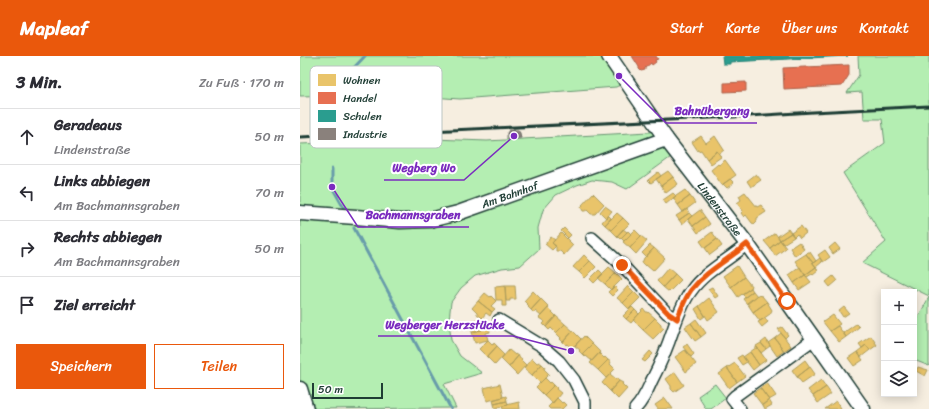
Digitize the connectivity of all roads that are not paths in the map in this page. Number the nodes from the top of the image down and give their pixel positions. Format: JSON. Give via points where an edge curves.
{"nodes":[{"id":1,"x":609,"y":56,"type":"edge"},
{"id":2,"x":666,"y":139,"type":"junction"},
{"id":3,"x":300,"y":213,"type":"edge"},
{"id":4,"x":592,"y":238,"type":"dead end"},
{"id":5,"x":747,"y":244,"type":"junction"},
{"id":6,"x":677,"y":319,"type":"junction"},
{"id":7,"x":499,"y":320,"type":"dead end"},
{"id":8,"x":814,"y":339,"type":"junction"},
{"id":9,"x":300,"y":389,"type":"edge"},
{"id":10,"x":306,"y":409,"type":"edge"},
{"id":11,"x":585,"y":409,"type":"edge"},
{"id":12,"x":635,"y":409,"type":"edge"},
{"id":13,"x":740,"y":409,"type":"edge"},
{"id":14,"x":863,"y":409,"type":"edge"}],
"edges":[{"from":1,"to":2,"type":"street","name":"Lindenstraße"},
{"from":2,"to":3,"type":"street","name":"Am Bahnhof","via":[[458,213],[430,220],[400,221]]},
{"from":2,"to":5,"type":"street","name":"Lindenstraße"},
{"from":4,"to":6,"type":"street"},
{"from":5,"to":6,"type":"street","via":[[706,274],[690,291]]},
{"from":5,"to":8,"type":"street","name":"Lindenstraße"},
{"from":6,"to":12,"type":"street","via":[[663,359],[648,390]]},
{"from":7,"to":11,"type":"street","via":[[542,346],[559,361],[574,380],[585,402]]},
{"from":8,"to":13,"type":"street","via":[[735,396],[732,399]]},
{"from":8,"to":14,"type":"street","name":"Lindenstraße"},
{"from":9,"to":10,"type":"street"}]}
